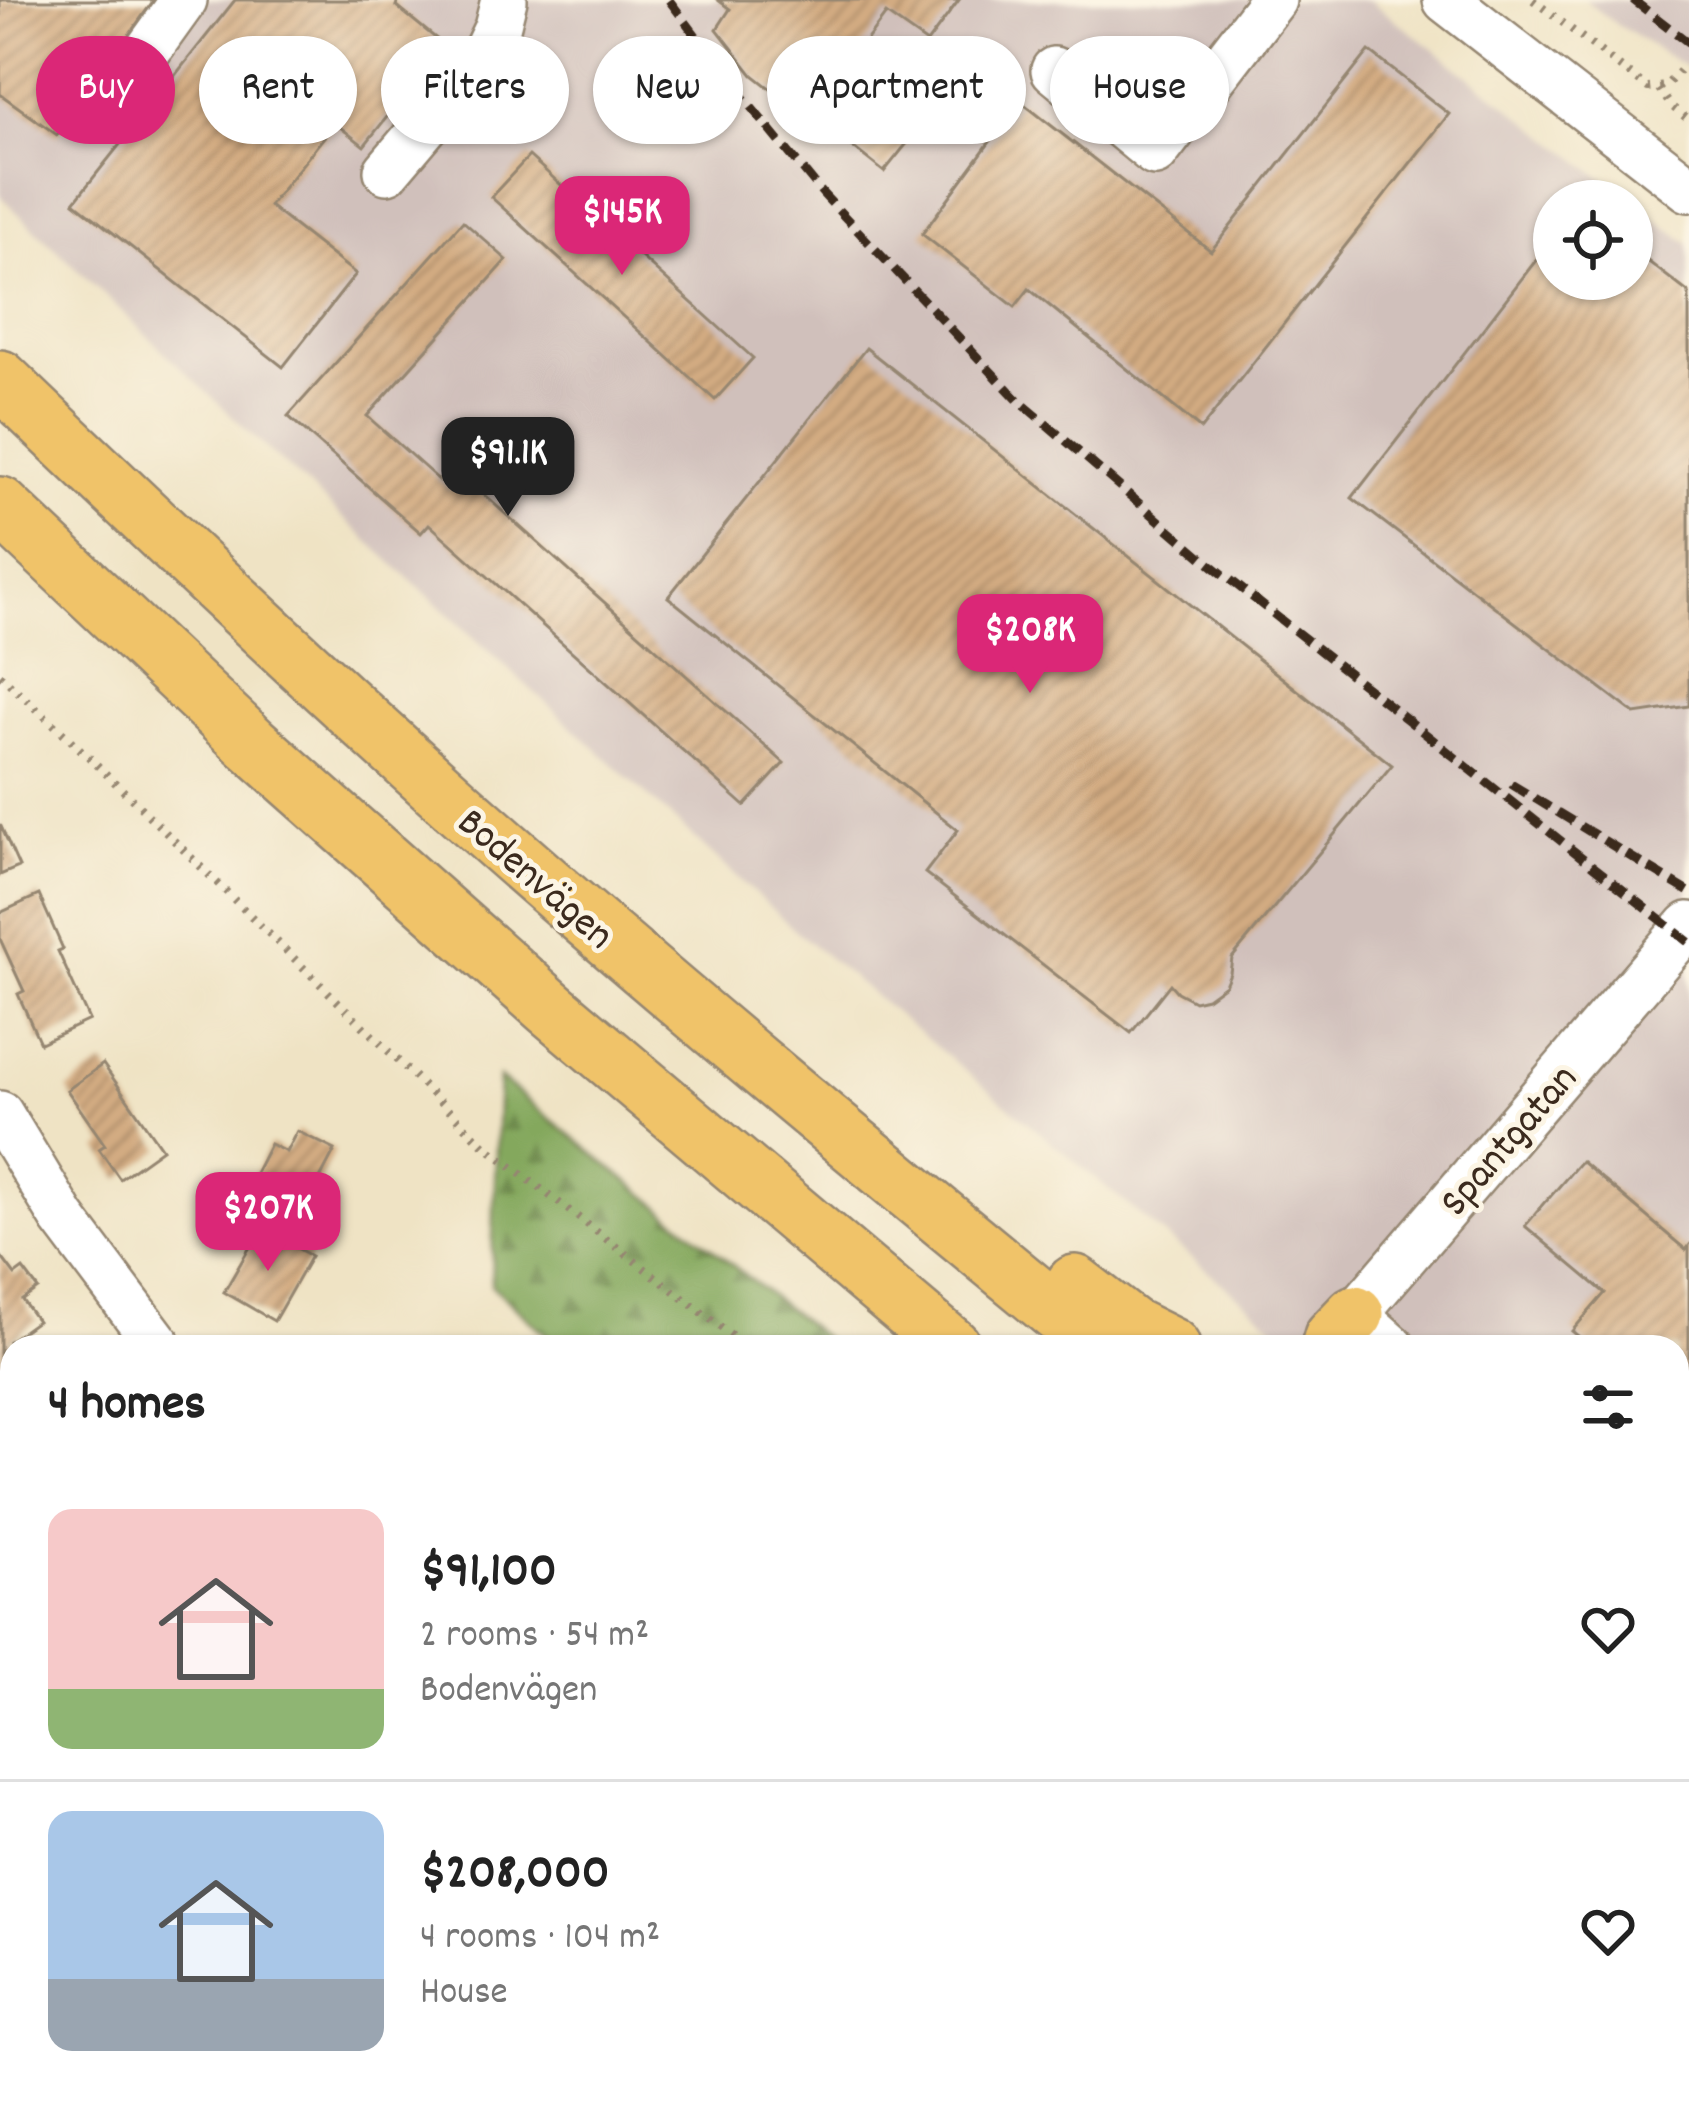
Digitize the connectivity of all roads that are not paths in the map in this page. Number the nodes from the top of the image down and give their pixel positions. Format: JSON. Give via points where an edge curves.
{"nodes":[{"id":1,"x":184,"y":0,"type":"edge"},
{"id":2,"x":504,"y":0,"type":"edge"},
{"id":3,"x":1273,"y":0,"type":"edge"},
{"id":4,"x":1446,"y":0,"type":"edge"},
{"id":5,"x":159,"y":36,"type":"edge"},
{"id":6,"x":1229,"y":57,"type":"edge"},
{"id":7,"x":387,"y":172,"type":"dead end"},
{"id":8,"x":1689,"y":189,"type":"edge"},
{"id":9,"x":0,"y":380,"type":"edge"},
{"id":10,"x":0,"y":506,"type":"edge"},
{"id":11,"x":1689,"y":925,"type":"edge"},
{"id":12,"x":0,"y":1114,"type":"edge"},
{"id":13,"x":899,"y":1184,"type":"junction"},
{"id":14,"x":151,"y":1335,"type":"edge"},
{"id":15,"x":938,"y":1335,"type":"edge"},
{"id":16,"x":1084,"y":1335,"type":"edge"},
{"id":17,"x":1147,"y":1335,"type":"edge"},
{"id":18,"x":1344,"y":1335,"type":"edge"}],
"edges":[{"from":1,"to":5,"type":"street"},
{"from":2,"to":7,"type":"street","via":[[482,58]]},
{"from":3,"to":6,"type":"street"},
{"from":4,"to":8,"type":"street"},
{"from":9,"to":13,"type":"main road","name":"Bodenvägen","via":[[453,802]]},
{"from":10,"to":15,"type":"main road","via":[[496,961]]},
{"from":11,"to":18,"type":"street","name":"Spantgatan"},
{"from":12,"to":14,"type":"street","via":[[63,1218]]},
{"from":13,"to":16,"type":"main road","name":"Bodenvägen"},
{"from":13,"to":17,"type":"main road","via":[[989,1218]]}]}
